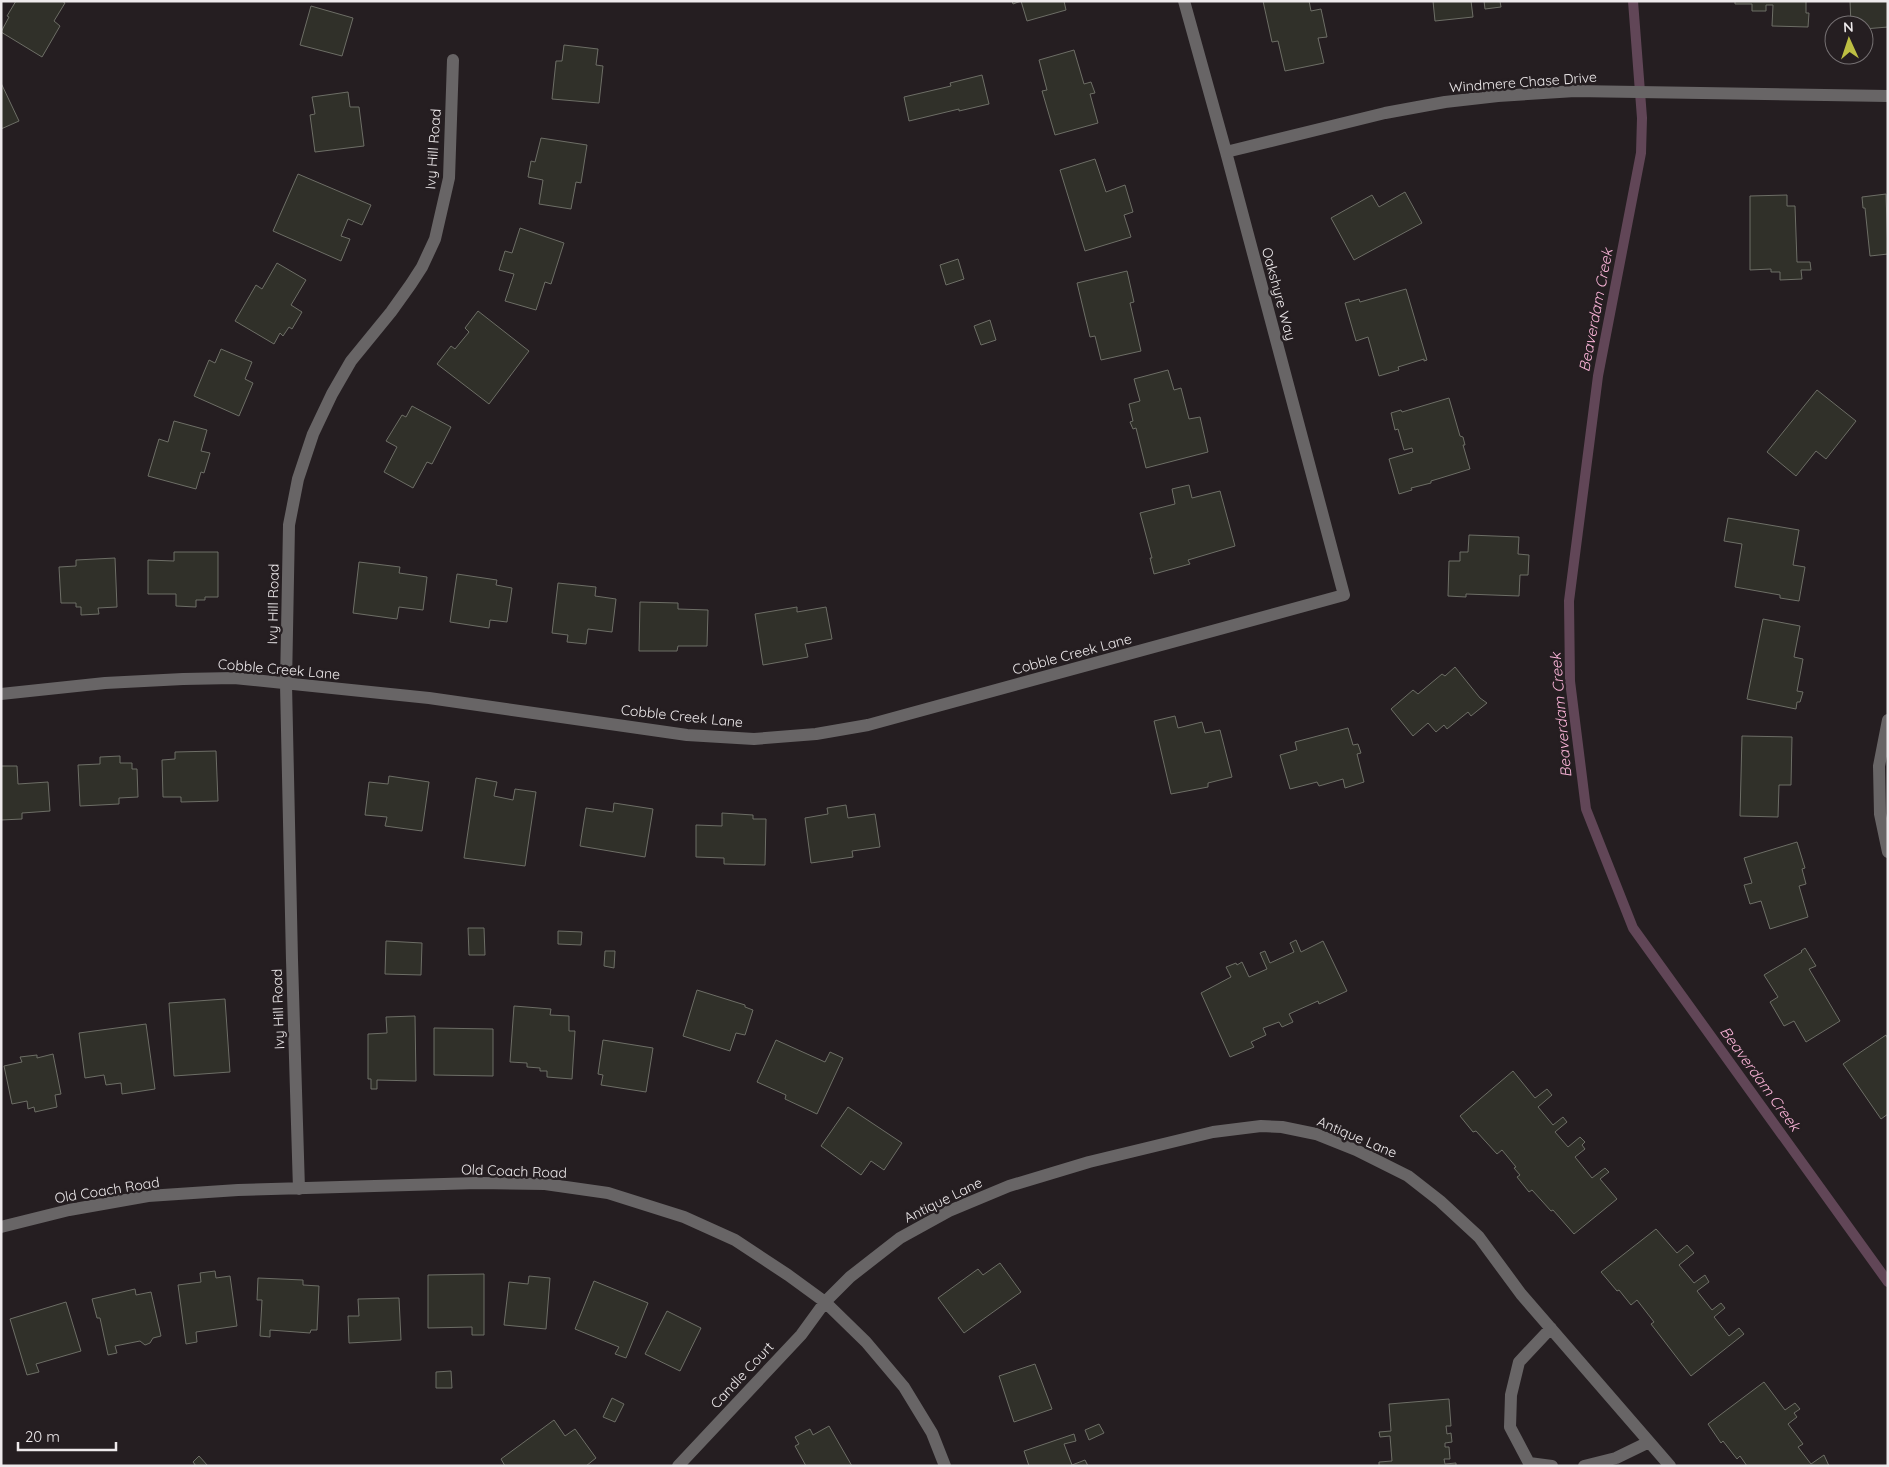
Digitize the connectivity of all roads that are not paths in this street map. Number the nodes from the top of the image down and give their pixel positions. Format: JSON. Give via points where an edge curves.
{"nodes":[{"id":1,"x":1184,"y":1,"type":"edge"},
{"id":2,"x":454,"y":60,"type":"dead end"},
{"id":3,"x":1888,"y":96,"type":"edge"},
{"id":4,"x":1226,"y":152,"type":"junction"},
{"id":5,"x":1344,"y":595,"type":"joint"},
{"id":6,"x":286,"y":684,"type":"junction"},
{"id":7,"x":1,"y":694,"type":"edge"},
{"id":8,"x":1888,"y":720,"type":"edge"},
{"id":9,"x":1888,"y":852,"type":"edge"},
{"id":10,"x":299,"y":1189,"type":"junction"},
{"id":11,"x":1,"y":1227,"type":"edge"},
{"id":12,"x":825,"y":1302,"type":"junction"},
{"id":13,"x":1551,"y":1328,"type":"junction"},
{"id":14,"x":1649,"y":1442,"type":"junction"},
{"id":15,"x":678,"y":1466,"type":"edge"},
{"id":16,"x":946,"y":1466,"type":"edge"},
{"id":17,"x":1552,"y":1466,"type":"edge"},
{"id":18,"x":1584,"y":1466,"type":"edge"},
{"id":19,"x":1670,"y":1466,"type":"edge"}],
"edges":[{"from":1,"to":4,"type":"street","name":"Oakshyre Way"},
{"from":2,"to":6,"type":"street","name":"Ivy Hill Road","via":[[449,178],[435,239],[411,284],[351,361],[332,394],[313,434],[298,479],[289,525]]},
{"from":3,"to":4,"type":"street","name":"Windmere Chase Drive","via":[[1576,91],[1498,96],[1385,112]]},
{"from":4,"to":5,"type":"street","name":"Oakshyre Way"},
{"from":5,"to":6,"type":"street","name":"Cobble Creek Lane","via":[[868,725],[816,734],[754,739],[687,735],[429,698]]},
{"from":6,"to":7,"type":"street","name":"Cobble Creek Lane","via":[[234,678],[183,679]]},
{"from":6,"to":10,"type":"street","name":"Ivy Hill Road"},
{"from":8,"to":9,"type":"street","via":[[1879,766],[1880,814]]},
{"from":10,"to":11,"type":"street","name":"Old Coach Road","via":[[148,1196]]},
{"from":10,"to":12,"type":"street","name":"Old Coach Road","via":[[478,1183],[545,1184],[608,1193],[684,1217],[735,1240]]},
{"from":12,"to":13,"type":"street","name":"Antique Lane","via":[[850,1277],[900,1238],[949,1211],[1009,1186],[1175,1141],[1261,1126],[1316,1134],[1408,1176],[1479,1237]]},
{"from":12,"to":15,"type":"street","name":"Candle Court","via":[[801,1335]]},
{"from":12,"to":16,"type":"street","name":"Old Coach Road","via":[[866,1342],[904,1387],[932,1433]]},
{"from":13,"to":14,"type":"street","name":"Antique Lane"},
{"from":13,"to":17,"type":"street","via":[[1519,1362],[1511,1395],[1510,1426],[1529,1463]]},
{"from":14,"to":18,"type":"street","via":[[1616,1458]]},
{"from":14,"to":19,"type":"street","name":"Antique Lane"}]}
